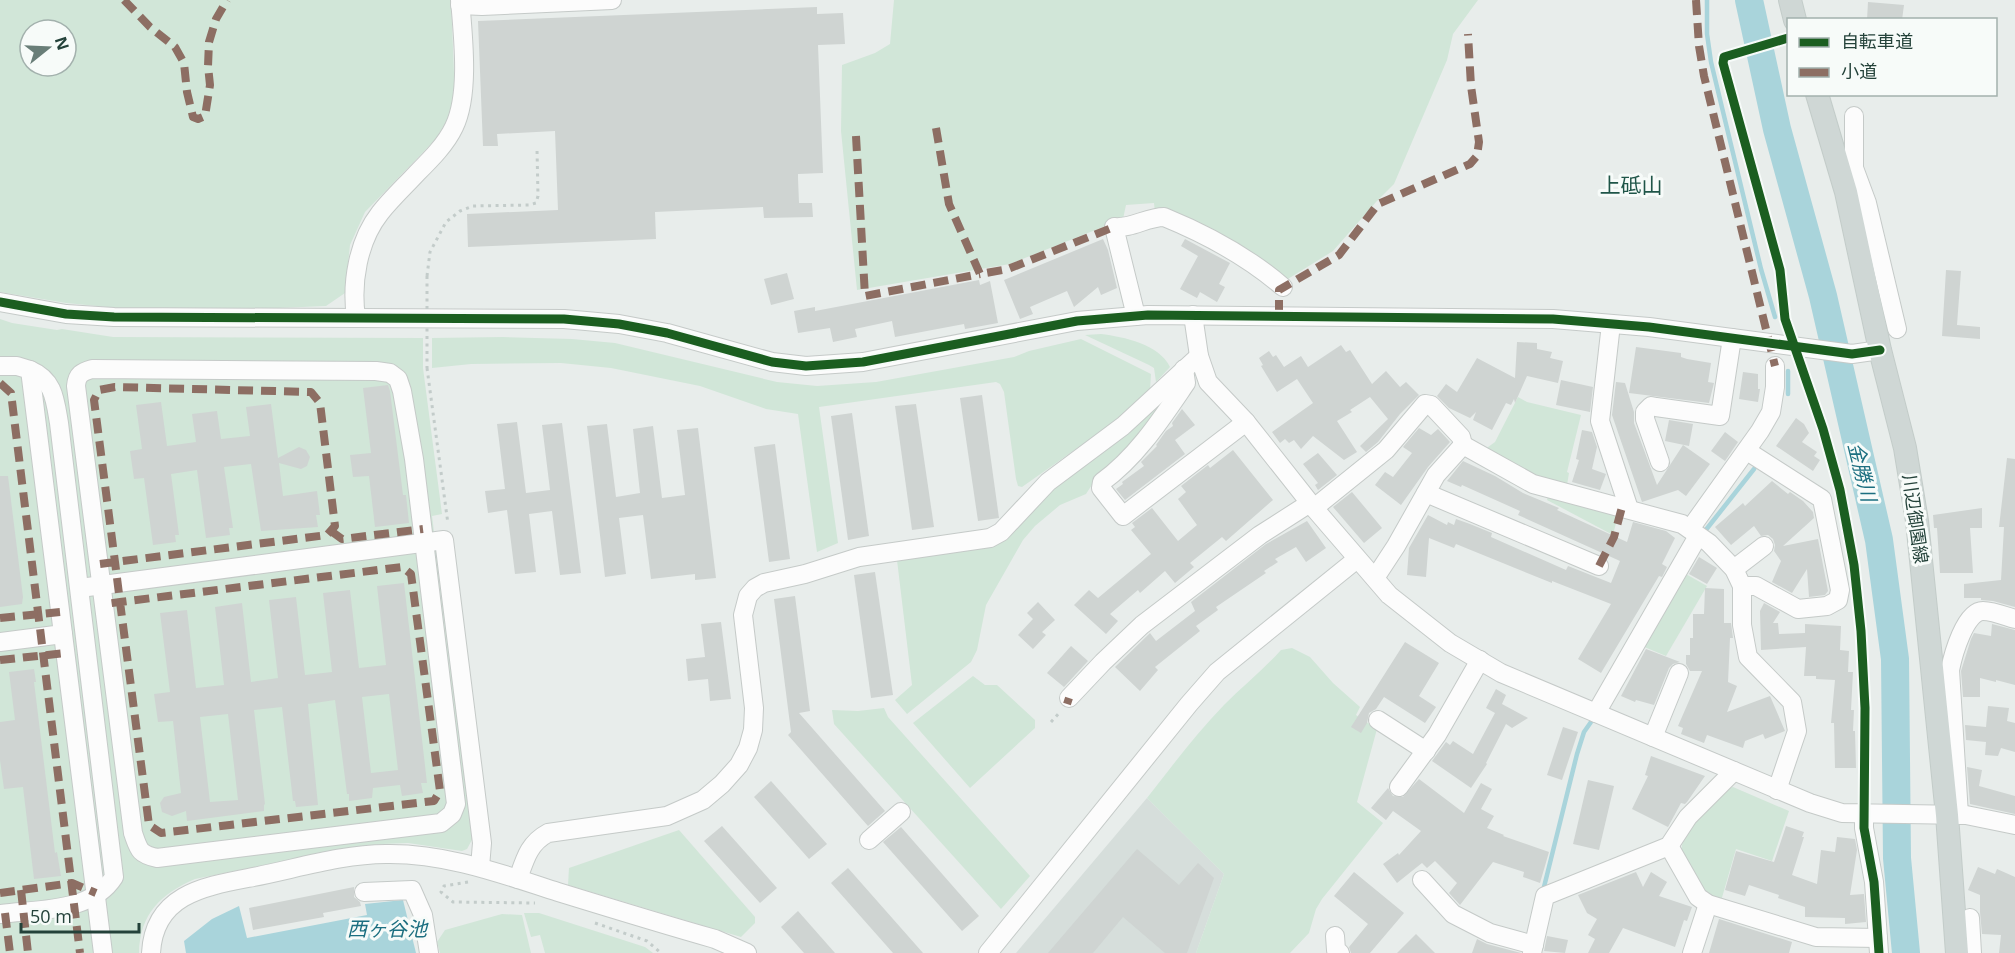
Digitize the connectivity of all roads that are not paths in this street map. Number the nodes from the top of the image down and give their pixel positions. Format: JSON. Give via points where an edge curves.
{"nodes":[{"id":1,"x":612,"y":0,"type":"edge"},
{"id":2,"x":1790,"y":0,"type":"edge"},
{"id":3,"x":460,"y":3,"type":"edge"},
{"id":4,"x":1794,"y":18,"type":"edge"},
{"id":5,"x":1818,"y":96,"type":"edge"},
{"id":6,"x":1854,"y":116,"type":"dead end"},
{"id":7,"x":1847,"y":170,"type":"junction"},
{"id":8,"x":1283,"y":287,"type":"dead end"},
{"id":9,"x":0,"y":302,"type":"edge"},
{"id":10,"x":1193,"y":315,"type":"junction"},
{"id":11,"x":1136,"y":316,"type":"junction"},
{"id":12,"x":356,"y":317,"type":"junction"},
{"id":13,"x":1611,"y":324,"type":"junction"},
{"id":14,"x":1897,"y":329,"type":"dead end"},
{"id":15,"x":1732,"y":338,"type":"junction"},
{"id":16,"x":1875,"y":351,"type":"junction"},
{"id":17,"x":1199,"y":356,"type":"junction"},
{"id":18,"x":0,"y":366,"type":"edge"},
{"id":19,"x":1774,"y":366,"type":"dead end"},
{"id":20,"x":1184,"y":369,"type":"junction"},
{"id":21,"x":30,"y":370,"type":"junction"},
{"id":22,"x":1246,"y":422,"type":"junction"},
{"id":23,"x":1463,"y":445,"type":"junction"},
{"id":24,"x":1747,"y":451,"type":"junction"},
{"id":25,"x":1660,"y":462,"type":"dead end"},
{"id":26,"x":1426,"y":493,"type":"junction"},
{"id":27,"x":1312,"y":506,"type":"junction"},
{"id":28,"x":1629,"y":509,"type":"junction"},
{"id":29,"x":1694,"y":532,"type":"junction"},
{"id":30,"x":424,"y":535,"type":"junction"},
{"id":31,"x":1764,"y":546,"type":"dead end"},
{"id":32,"x":1357,"y":559,"type":"junction"},
{"id":33,"x":1599,"y":566,"type":"dead end"},
{"id":34,"x":1734,"y":569,"type":"junction"},
{"id":35,"x":1375,"y":578,"type":"junction"},
{"id":36,"x":103,"y":585,"type":"junction"},
{"id":37,"x":1742,"y":586,"type":"junction"},
{"id":38,"x":80,"y":588,"type":"junction"},
{"id":39,"x":2015,"y":619,"type":"edge"},
{"id":40,"x":63,"y":634,"type":"junction"},
{"id":41,"x":0,"y":642,"type":"edge"},
{"id":42,"x":1480,"y":660,"type":"junction"},
{"id":43,"x":1679,"y":673,"type":"dead end"},
{"id":44,"x":1069,"y":698,"type":"dead end"},
{"id":45,"x":1596,"y":713,"type":"junction"},
{"id":46,"x":1378,"y":720,"type":"dead end"},
{"id":47,"x":1653,"y":737,"type":"junction"},
{"id":48,"x":1426,"y":751,"type":"junction"},
{"id":49,"x":1734,"y":771,"type":"junction"},
{"id":50,"x":1399,"y":787,"type":"dead end"},
{"id":51,"x":1777,"y":789,"type":"junction"},
{"id":52,"x":901,"y":812,"type":"dead end"},
{"id":53,"x":1868,"y":815,"type":"junction"},
{"id":54,"x":1953,"y":815,"type":"junction"},
{"id":55,"x":2015,"y":825,"type":"edge"},
{"id":56,"x":869,"y":840,"type":"dead end"},
{"id":57,"x":1669,"y":846,"type":"junction"},
{"id":58,"x":477,"y":872,"type":"junction"},
{"id":59,"x":518,"y":879,"type":"junction"},
{"id":60,"x":1422,"y":880,"type":"dead end"},
{"id":61,"x":364,"y":892,"type":"dead end"},
{"id":62,"x":96,"y":893,"type":"junction"},
{"id":63,"x":1708,"y":904,"type":"junction"},
{"id":64,"x":0,"y":914,"type":"edge"},
{"id":65,"x":1970,"y":918,"type":"dead end"},
{"id":66,"x":1814,"y":945,"type":"edge"},
{"id":67,"x":1879,"y":946,"type":"edge"},
{"id":68,"x":1533,"y":949,"type":"edge"},
{"id":69,"x":103,"y":953,"type":"edge"},
{"id":70,"x":151,"y":953,"type":"edge"},
{"id":71,"x":429,"y":953,"type":"edge"},
{"id":72,"x":747,"y":953,"type":"edge"},
{"id":73,"x":988,"y":953,"type":"edge"},
{"id":74,"x":1692,"y":953,"type":"edge"},
{"id":75,"x":1956,"y":953,"type":"edge"},
{"id":76,"x":1972,"y":953,"type":"edge"}],
"edges":[{"from":1,"to":3,"type":"street","via":[[482,6]]},
{"from":2,"to":4,"type":"main road"},
{"from":3,"to":12,"type":"street","via":[[463,104],[438,152],[378,214],[359,257],[353,297]]},
{"from":5,"to":7,"type":"main road","name":"川辺御園線"},
{"from":6,"to":7,"type":"street"},
{"from":7,"to":14,"type":"street","via":[[1867,203]]},
{"from":7,"to":16,"type":"main road","name":"川辺御園線"},
{"from":8,"to":11,"type":"street","via":[[1226,245],[1164,217],[1154,217],[1114,227]]},
{"from":9,"to":12,"type":"street","via":[[66,314],[114,317]]},
{"from":10,"to":11,"type":"street"},
{"from":10,"to":13,"type":"street","via":[[1542,319]]},
{"from":10,"to":17,"type":"street"},
{"from":11,"to":12,"type":"street","via":[[1077,321],[863,362],[806,366],[772,362],[619,324],[564,319]]},
{"from":13,"to":15,"type":"street"},
{"from":13,"to":28,"type":"street","via":[[1600,421]]},
{"from":15,"to":16,"type":"street","via":[[1852,354]]},
{"from":15,"to":25,"type":"street","via":[[1720,416],[1651,406],[1645,412]]},
{"from":16,"to":54,"type":"main road","name":"川辺御園線","via":[[1905,448]]},
{"from":17,"to":20,"type":"street"},
{"from":17,"to":22,"type":"street","via":[[1208,382]]},
{"from":18,"to":21,"type":"street"},
{"from":19,"to":24,"type":"street","via":[[1771,412]]},
{"from":20,"to":22,"type":"street","via":[[1186,383],[1175,399],[1127,462],[1102,482],[1101,488],[1123,516]]},
{"from":20,"to":59,"type":"street","via":[[1124,426],[1048,482],[990,538],[859,557],[755,588],[742,615],[754,708],[753,730],[739,765],[703,800],[668,816],[548,832],[529,848]]},
{"from":21,"to":38,"type":"street","via":[[49,382],[53,393]]},
{"from":21,"to":40,"type":"street"},
{"from":22,"to":27,"type":"street"},
{"from":23,"to":26,"type":"street","via":[[1436,475]]},
{"from":23,"to":27,"type":"street","via":[[1461,437],[1431,405],[1425,404],[1386,450]]},
{"from":23,"to":28,"type":"street","via":[[1533,484]]},
{"from":24,"to":29,"type":"street"},
{"from":24,"to":37,"type":"street","via":[[1822,499],[1840,590],[1838,600],[1827,606],[1798,609],[1756,586]]},
{"from":26,"to":33,"type":"street"},
{"from":26,"to":35,"type":"street"},
{"from":27,"to":32,"type":"street"},
{"from":27,"to":44,"type":"street","via":[[1260,535],[1142,625]]},
{"from":28,"to":29,"type":"street","via":[[1682,524]]},
{"from":29,"to":34,"type":"street"},
{"from":29,"to":45,"type":"street"},
{"from":30,"to":36,"type":"street"},
{"from":30,"to":36,"type":"street","via":[[402,392],[398,379],[390,373],[93,369],[82,372],[76,386]]},
{"from":30,"to":36,"type":"street","via":[[456,804],[441,824],[158,858],[146,856],[133,833]]},
{"from":30,"to":58,"type":"street","via":[[444,540],[482,843]]},
{"from":31,"to":34,"type":"street"},
{"from":32,"to":35,"type":"street"},
{"from":32,"to":73,"type":"street","via":[[1217,672]]},
{"from":34,"to":37,"type":"street"},
{"from":35,"to":42,"type":"street","via":[[1389,595],[1441,637]]},
{"from":36,"to":38,"type":"street"},
{"from":37,"to":51,"type":"street","via":[[1742,625],[1748,657],[1792,702],[1797,731]]},
{"from":38,"to":62,"type":"street","via":[[114,877],[107,888]]},
{"from":39,"to":54,"type":"street","via":[[1981,611],[1972,615],[1952,659]]},
{"from":40,"to":41,"type":"street"},
{"from":40,"to":62,"type":"street"},
{"from":42,"to":45,"type":"street"},
{"from":42,"to":48,"type":"street"},
{"from":43,"to":47,"type":"street"},
{"from":45,"to":47,"type":"street"},
{"from":46,"to":48,"type":"street"},
{"from":47,"to":49,"type":"street"},
{"from":48,"to":50,"type":"street"},
{"from":49,"to":51,"type":"street"},
{"from":49,"to":57,"type":"street","via":[[1688,817]]},
{"from":51,"to":53,"type":"street","via":[[1842,813]]},
{"from":52,"to":56,"type":"street"},
{"from":53,"to":54,"type":"street"},
{"from":53,"to":67,"type":"street","via":[[1864,828],[1874,882]]},
{"from":54,"to":55,"type":"street"},
{"from":54,"to":75,"type":"main road","name":"川辺御園線"},
{"from":57,"to":63,"type":"street","via":[[1698,897]]},
{"from":57,"to":68,"type":"street","via":[[1545,896]]},
{"from":58,"to":59,"type":"street"},
{"from":58,"to":70,"type":"street","via":[[431,856],[385,854],[229,882],[191,893],[166,909],[154,929]]},
{"from":59,"to":72,"type":"street","via":[[715,939]]},
{"from":60,"to":68,"type":"street","via":[[1454,914]]},
{"from":61,"to":71,"type":"street","via":[[412,890],[423,915]]},
{"from":62,"to":64,"type":"street","via":[[75,905]]},
{"from":62,"to":69,"type":"street"},
{"from":63,"to":66,"type":"street"},
{"from":63,"to":74,"type":"street"},
{"from":65,"to":76,"type":"street"},
{"from":66,"to":67,"type":"street"}]}
